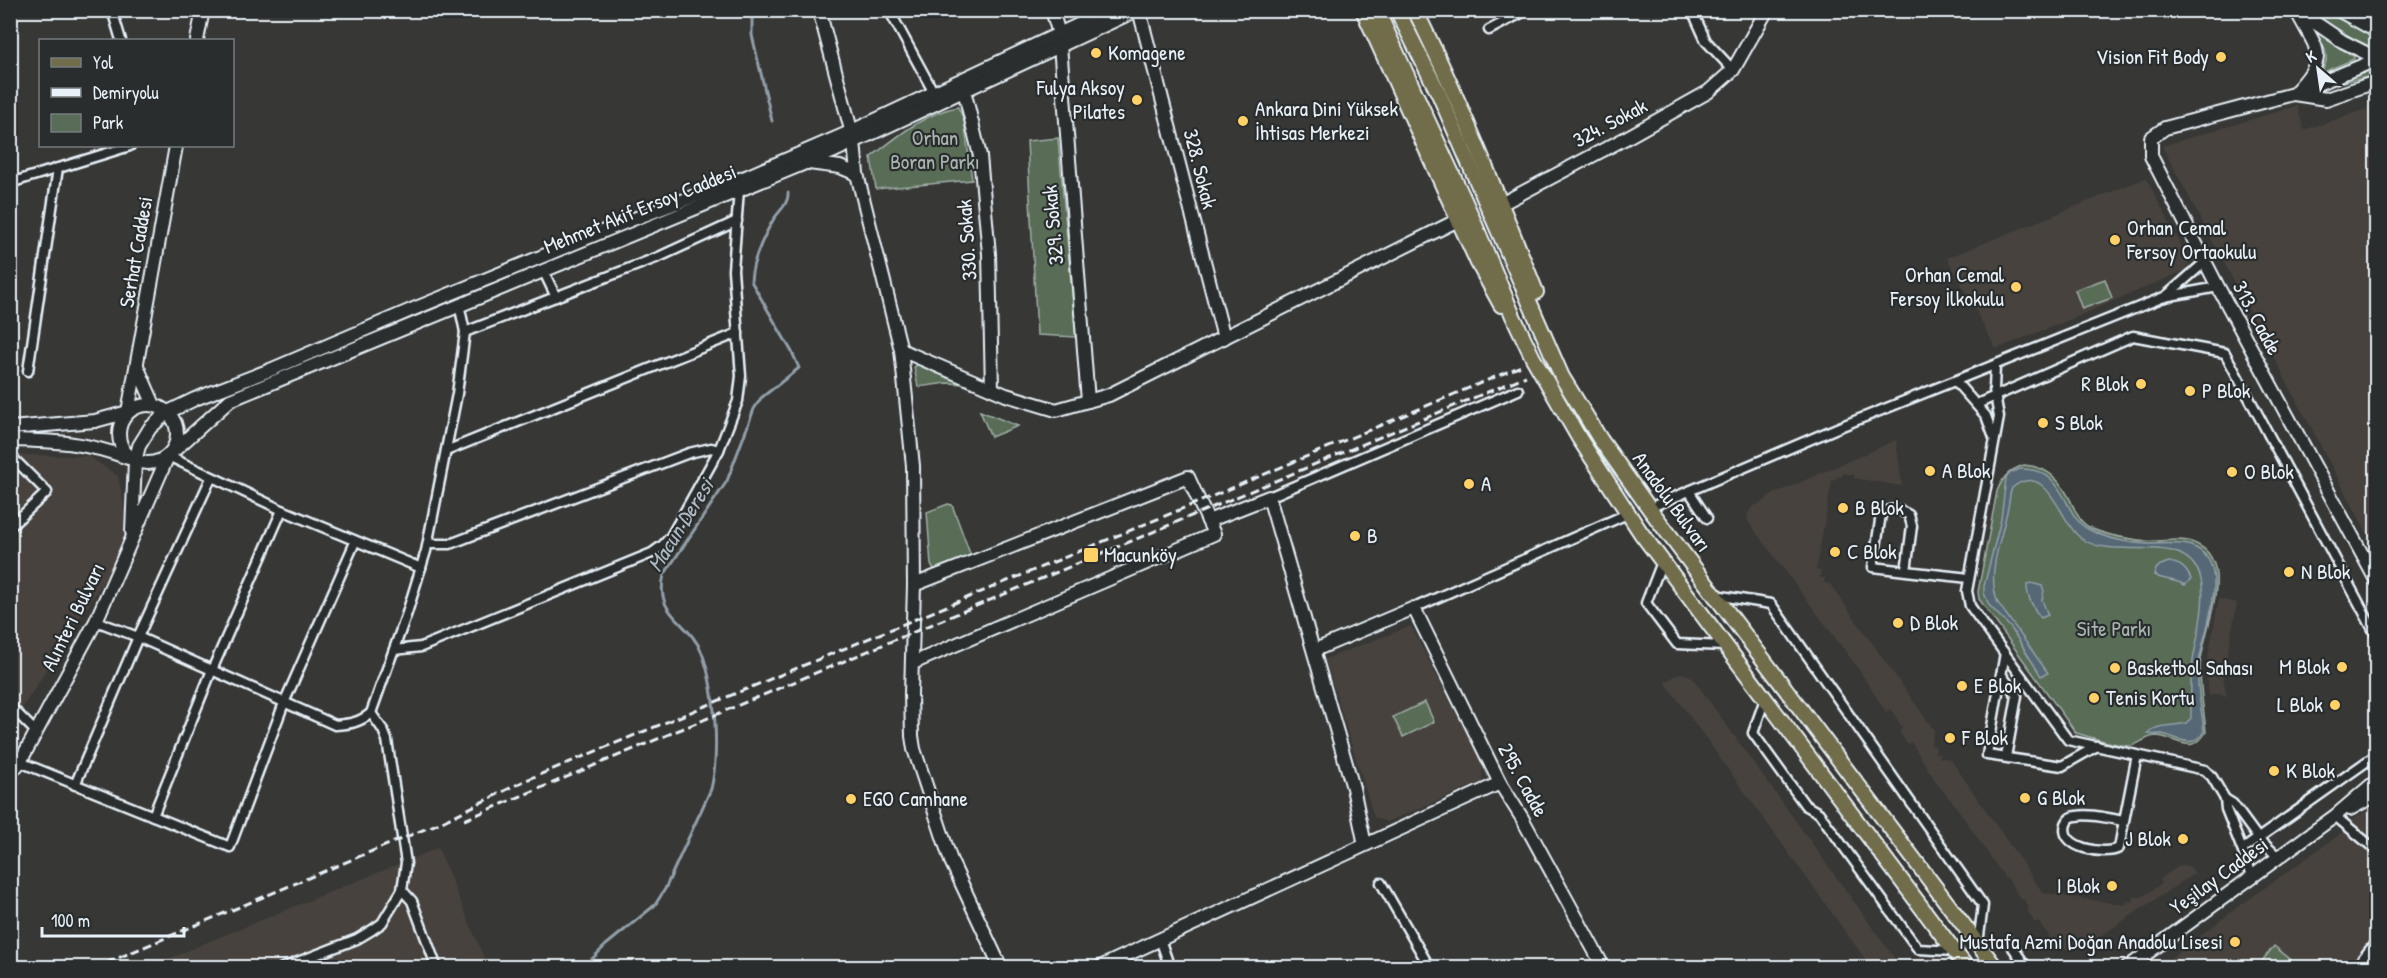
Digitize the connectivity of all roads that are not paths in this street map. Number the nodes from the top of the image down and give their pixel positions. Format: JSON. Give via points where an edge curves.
{"nodes":[{"id":1,"x":112,"y":10,"type":"edge"},
{"id":2,"x":203,"y":10,"type":"edge"},
{"id":3,"x":819,"y":10,"type":"edge"},
{"id":4,"x":889,"y":10,"type":"edge"},
{"id":5,"x":1052,"y":10,"type":"edge"},
{"id":6,"x":1110,"y":10,"type":"edge"},
{"id":7,"x":1138,"y":10,"type":"edge"},
{"id":8,"x":1363,"y":10,"type":"edge"},
{"id":9,"x":1377,"y":10,"type":"edge"},
{"id":10,"x":1397,"y":10,"type":"edge"},
{"id":11,"x":1415,"y":10,"type":"edge"},
{"id":12,"x":1527,"y":10,"type":"edge"},
{"id":13,"x":1692,"y":10,"type":"edge"},
{"id":14,"x":1767,"y":10,"type":"edge"},
{"id":15,"x":2297,"y":10,"type":"edge"},
{"id":16,"x":2338,"y":10,"type":"edge"},
{"id":17,"x":1489,"y":30,"type":"dead end"},
{"id":18,"x":2376,"y":31,"type":"edge"},
{"id":19,"x":121,"y":39,"type":"edge"},
{"id":20,"x":197,"y":39,"type":"edge"},
{"id":21,"x":1059,"y":40,"type":"junction"},
{"id":22,"x":2376,"y":59,"type":"edge"},
{"id":23,"x":1733,"y":70,"type":"junction"},
{"id":24,"x":2376,"y":82,"type":"edge"},
{"id":25,"x":964,"y":90,"type":"junction"},
{"id":26,"x":934,"y":93,"type":"junction"},
{"id":27,"x":2293,"y":94,"type":"junction"},
{"id":28,"x":852,"y":137,"type":"junction"},
{"id":29,"x":832,"y":146,"type":"junction"},
{"id":30,"x":127,"y":147,"type":"edge"},
{"id":31,"x":176,"y":147,"type":"edge"},
{"id":32,"x":807,"y":162,"type":"junction"},
{"id":33,"x":840,"y":167,"type":"junction"},
{"id":34,"x":58,"y":168,"type":"junction"},
{"id":35,"x":857,"y":174,"type":"junction"},
{"id":36,"x":10,"y":183,"type":"edge"},
{"id":37,"x":739,"y":189,"type":"junction"},
{"id":38,"x":1501,"y":204,"type":"junction"},
{"id":39,"x":1458,"y":220,"type":"junction"},
{"id":40,"x":737,"y":221,"type":"junction"},
{"id":41,"x":2205,"y":262,"type":"junction"},
{"id":42,"x":543,"y":270,"type":"junction"},
{"id":43,"x":2218,"y":287,"type":"junction"},
{"id":44,"x":556,"y":297,"type":"junction"},
{"id":45,"x":2164,"y":297,"type":"junction"},
{"id":46,"x":459,"y":304,"type":"junction"},
{"id":47,"x":465,"y":332,"type":"junction"},
{"id":48,"x":738,"y":333,"type":"junction"},
{"id":49,"x":1224,"y":338,"type":"junction"},
{"id":50,"x":1550,"y":346,"type":"junction"},
{"id":51,"x":901,"y":350,"type":"junction"},
{"id":52,"x":1533,"y":358,"type":"junction"},
{"id":53,"x":137,"y":365,"type":"junction"},
{"id":54,"x":1995,"y":366,"type":"junction"},
{"id":55,"x":28,"y":371,"type":"dead end"},
{"id":56,"x":1956,"y":382,"type":"junction"},
{"id":57,"x":992,"y":389,"type":"junction"},
{"id":58,"x":1518,"y":390,"type":"dead end"},
{"id":59,"x":1996,"y":396,"type":"junction"},
{"id":60,"x":195,"y":399,"type":"junction"},
{"id":61,"x":1088,"y":401,"type":"junction"},
{"id":62,"x":1977,"y":404,"type":"junction"},
{"id":63,"x":154,"y":405,"type":"junction"},
{"id":64,"x":128,"y":412,"type":"junction"},
{"id":65,"x":168,"y":412,"type":"junction"},
{"id":66,"x":54,"y":426,"type":"junction"},
{"id":67,"x":10,"y":428,"type":"edge"},
{"id":68,"x":10,"y":440,"type":"edge"},
{"id":69,"x":53,"y":441,"type":"junction"},
{"id":70,"x":1995,"y":442,"type":"junction"},
{"id":71,"x":719,"y":450,"type":"junction"},
{"id":72,"x":446,"y":451,"type":"junction"},
{"id":73,"x":10,"y":455,"type":"edge"},
{"id":74,"x":168,"y":456,"type":"junction"},
{"id":75,"x":135,"y":461,"type":"junction"},
{"id":76,"x":211,"y":477,"type":"junction"},
{"id":77,"x":1689,"y":491,"type":"junction"},
{"id":78,"x":1269,"y":497,"type":"junction"},
{"id":79,"x":1649,"y":508,"type":"junction"},
{"id":80,"x":282,"y":510,"type":"junction"},
{"id":81,"x":1627,"y":514,"type":"junction"},
{"id":82,"x":1707,"y":518,"type":"dead end"},
{"id":83,"x":1208,"y":521,"type":"junction"},
{"id":84,"x":10,"y":527,"type":"edge"},
{"id":85,"x":131,"y":539,"type":"junction"},
{"id":86,"x":355,"y":542,"type":"junction"},
{"id":87,"x":428,"y":544,"type":"junction"},
{"id":88,"x":1662,"y":562,"type":"junction"},
{"id":89,"x":421,"y":568,"type":"junction"},
{"id":90,"x":1906,"y":571,"type":"junction"},
{"id":91,"x":1969,"y":578,"type":"junction"},
{"id":92,"x":2376,"y":580,"type":"edge"},
{"id":93,"x":914,"y":585,"type":"junction"},
{"id":94,"x":1714,"y":595,"type":"junction"},
{"id":95,"x":1414,"y":608,"type":"junction"},
{"id":96,"x":96,"y":621,"type":"junction"},
{"id":97,"x":2376,"y":635,"type":"edge"},
{"id":98,"x":138,"y":637,"type":"junction"},
{"id":99,"x":1725,"y":646,"type":"junction"},
{"id":100,"x":394,"y":650,"type":"junction"},
{"id":101,"x":1315,"y":650,"type":"junction"},
{"id":102,"x":2004,"y":653,"type":"junction"},
{"id":103,"x":913,"y":663,"type":"junction"},
{"id":104,"x":212,"y":670,"type":"junction"},
{"id":105,"x":2001,"y":674,"type":"junction"},
{"id":106,"x":1765,"y":699,"type":"junction"},
{"id":107,"x":284,"y":703,"type":"junction"},
{"id":108,"x":10,"y":706,"type":"edge"},
{"id":109,"x":371,"y":713,"type":"junction"},
{"id":110,"x":36,"y":732,"type":"junction"},
{"id":111,"x":2097,"y":746,"type":"junction"},
{"id":112,"x":2137,"y":755,"type":"junction"},
{"id":113,"x":2376,"y":755,"type":"edge"},
{"id":114,"x":2006,"y":757,"type":"junction"},
{"id":115,"x":20,"y":762,"type":"junction"},
{"id":116,"x":10,"y":774,"type":"edge"},
{"id":117,"x":2376,"y":781,"type":"edge"},
{"id":118,"x":1500,"y":783,"type":"junction"},
{"id":119,"x":75,"y":785,"type":"junction"},
{"id":120,"x":2376,"y":795,"type":"edge"},
{"id":121,"x":2225,"y":799,"type":"junction"},
{"id":122,"x":153,"y":816,"type":"junction"},
{"id":123,"x":2335,"y":816,"type":"junction"},
{"id":124,"x":2124,"y":821,"type":"junction"},
{"id":125,"x":2258,"y":838,"type":"junction"},
{"id":126,"x":1365,"y":845,"type":"junction"},
{"id":127,"x":2243,"y":849,"type":"junction"},
{"id":128,"x":2376,"y":850,"type":"edge"},
{"id":129,"x":2278,"y":856,"type":"junction"},
{"id":130,"x":2252,"y":875,"type":"junction"},
{"id":131,"x":1381,"y":883,"type":"dead end"},
{"id":132,"x":402,"y":890,"type":"junction"},
{"id":133,"x":1160,"y":939,"type":"junction"},
{"id":134,"x":2009,"y":942,"type":"dead end"},
{"id":135,"x":2376,"y":942,"type":"edge"},
{"id":136,"x":1978,"y":944,"type":"junction"},
{"id":137,"x":1954,"y":951,"type":"junction"},
{"id":138,"x":1426,"y":966,"type":"edge"},
{"id":139,"x":2129,"y":967,"type":"edge"},
{"id":140,"x":282,"y":968,"type":"edge"},
{"id":141,"x":437,"y":968,"type":"edge"},
{"id":142,"x":1001,"y":968,"type":"edge"},
{"id":143,"x":1098,"y":968,"type":"edge"},
{"id":144,"x":1170,"y":968,"type":"edge"},
{"id":145,"x":1604,"y":968,"type":"edge"},
{"id":146,"x":1967,"y":968,"type":"edge"},
{"id":147,"x":1996,"y":968,"type":"edge"},
{"id":148,"x":2027,"y":968,"type":"edge"},
{"id":149,"x":2355,"y":968,"type":"edge"}],
"edges":[{"from":1,"to":19,"type":"street"},
{"from":2,"to":20,"type":"main road"},
{"from":3,"to":28,"type":"main road"},
{"from":4,"to":26,"type":"street"},
{"from":5,"to":21,"type":"main road","name":"329. Sokak"},
{"from":6,"to":21,"type":"main road","name":"Mehmet Akif Ersoy Caddesi"},
{"from":7,"to":21,"type":"main road","name":"Mehmet Akif Ersoy Caddesi"},
{"from":7,"to":49,"type":"main road","name":"328. Sokak"},
{"from":8,"to":39,"type":"main road"},
{"from":9,"to":52,"type":"main road","name":"Anadolu Bulvarı"},
{"from":10,"to":50,"type":"main road","name":"Anadolu Bulvarı","via":[[1444,105]]},
{"from":11,"to":38,"type":"main road"},
{"from":12,"to":17,"type":"street"},
{"from":13,"to":23,"type":"street","via":[[1706,41]]},
{"from":14,"to":23,"type":"main road","name":"324. Sokak"},
{"from":15,"to":22,"type":"main road"},
{"from":15,"to":27,"type":"main road","via":[[2318,57],[2312,74]]},
{"from":16,"to":18,"type":"main road"},
{"from":21,"to":25,"type":"main road","name":"Mehmet Akif Ersoy Caddesi"},
{"from":21,"to":26,"type":"main road","name":"Mehmet Akif Ersoy Caddesi"},
{"from":21,"to":61,"type":"main road","name":"329. Sokak"},
{"from":22,"to":27,"type":"main road","name":"313. Cadde"},
{"from":23,"to":38,"type":"main road","name":"324. Sokak","via":[[1708,92]]},
{"from":24,"to":27,"type":"main road","name":"313. Cadde","via":[[2326,99]]},
{"from":25,"to":28,"type":"main road","name":"Mehmet Akif Ersoy Caddesi"},
{"from":25,"to":57,"type":"main road","name":"330. Sokak","via":[[980,156],[989,254]]},
{"from":26,"to":28,"type":"main road","name":"Mehmet Akif Ersoy Caddesi"},
{"from":27,"to":41,"type":"main road","name":"313. Cadde","via":[[2165,128],[2151,138],[2151,156]]},
{"from":28,"to":29,"type":"main road","name":"Mehmet Akif Ersoy Caddesi"},
{"from":28,"to":35,"type":"main road"},
{"from":29,"to":32,"type":"main road","name":"Mehmet Akif Ersoy Caddesi"},
{"from":29,"to":33,"type":"main road"},
{"from":29,"to":60,"type":"main road","name":"Mehmet Akif Ersoy Caddesi","via":[[632,220]]},
{"from":30,"to":34,"type":"street"},
{"from":31,"to":53,"type":"main road","name":"Serhat Caddesi"},
{"from":32,"to":33,"type":"main road"},
{"from":32,"to":37,"type":"main road","name":"Mehmet Akif Ersoy Caddesi"},
{"from":33,"to":35,"type":"main road"},
{"from":34,"to":36,"type":"street"},
{"from":34,"to":55,"type":"street"},
{"from":35,"to":51,"type":"main road"},
{"from":37,"to":40,"type":"street"},
{"from":37,"to":42,"type":"main road","name":"Mehmet Akif Ersoy Caddesi"},
{"from":38,"to":50,"type":"main road","via":[[1552,333]]},
{"from":39,"to":49,"type":"main road"},
{"from":39,"to":52,"type":"main road","via":[[1494,294]]},
{"from":40,"to":44,"type":"street"},
{"from":40,"to":48,"type":"street","via":[[733,270]]},
{"from":41,"to":43,"type":"main road","name":"313. Cadde"},
{"from":41,"to":45,"type":"street"},
{"from":42,"to":44,"type":"street"},
{"from":42,"to":46,"type":"main road","name":"Mehmet Akif Ersoy Caddesi"},
{"from":43,"to":45,"type":"street"},
{"from":43,"to":92,"type":"main road","name":"313. Cadde"},
{"from":44,"to":47,"type":"street"},
{"from":45,"to":54,"type":"street"},
{"from":46,"to":47,"type":"street"},
{"from":46,"to":74,"type":"main road","name":"Mehmet Akif Ersoy Caddesi","via":[[230,400]]},
{"from":47,"to":72,"type":"street"},
{"from":48,"to":71,"type":"street","via":[[740,389]]},
{"from":48,"to":72,"type":"street"},
{"from":49,"to":61,"type":"main road","via":[[1109,395]]},
{"from":50,"to":79,"type":"main road","name":"Anadolu Bulvarı","via":[[1562,376],[1600,439]]},
{"from":51,"to":57,"type":"main road"},
{"from":51,"to":93,"type":"main road","via":[[913,466]]},
{"from":52,"to":81,"type":"main road","name":"Anadolu Bulvarı"},
{"from":53,"to":63,"type":"main road"},
{"from":53,"to":64,"type":"main road","name":"Serhat Caddesi"},
{"from":54,"to":56,"type":"street"},
{"from":54,"to":59,"type":"street"},
{"from":56,"to":62,"type":"street"},
{"from":56,"to":77,"type":"street"},
{"from":57,"to":61,"type":"main road","via":[[1056,410]]},
{"from":58,"to":78,"type":"street"},
{"from":59,"to":62,"type":"street"},
{"from":59,"to":70,"type":"street","via":[[1999,417]]},
{"from":59,"to":97,"type":"street","via":[[2133,336],[2225,353]]},
{"from":60,"to":63,"type":"main road","name":"Mehmet Akif Ersoy Caddesi"},
{"from":60,"to":65,"type":"main road","name":"Mehmet Akif Ersoy Caddesi"},
{"from":62,"to":70,"type":"street"},
{"from":63,"to":64,"type":"main road","name":"Mehmet Akif Ersoy Caddesi"},
{"from":63,"to":65,"type":"main road"},
{"from":64,"to":66,"type":"main road"},
{"from":64,"to":75,"type":"main road","name":"Serhat Caddesi","via":[[118,428],[118,438]]},
{"from":65,"to":74,"type":"main road","via":[[177,435]]},
{"from":65,"to":75,"type":"main road","name":"Mehmet Akif Ersoy Caddesi","via":[[150,428]]},
{"from":66,"to":67,"type":"main road"},
{"from":66,"to":69,"type":"main road"},
{"from":68,"to":69,"type":"main road"},
{"from":69,"to":75,"type":"main road","via":[[94,446]]},
{"from":70,"to":91,"type":"street"},
{"from":71,"to":87,"type":"street","via":[[689,453],[450,544]]},
{"from":71,"to":100,"type":"street","via":[[671,536],[658,550],[421,647]]},
{"from":72,"to":87,"type":"street"},
{"from":73,"to":84,"type":"street","via":[[46,492]]},
{"from":74,"to":75,"type":"main road","via":[[152,464]]},
{"from":74,"to":76,"type":"street"},
{"from":74,"to":85,"type":"main road","name":"Alınteri Bulvarı"},
{"from":75,"to":85,"type":"main road","name":"Alınteri Bulvarı"},
{"from":76,"to":80,"type":"street"},
{"from":76,"to":98,"type":"street"},
{"from":77,"to":79,"type":"street"},
{"from":77,"to":82,"type":"street"},
{"from":78,"to":83,"type":"main road"},
{"from":78,"to":101,"type":"main road"},
{"from":79,"to":94,"type":"main road","name":"Anadolu Bulvarı"},
{"from":80,"to":86,"type":"street"},
{"from":80,"to":104,"type":"street"},
{"from":81,"to":88,"type":"main road","name":"Anadolu Bulvarı"},
{"from":81,"to":95,"type":"street"},
{"from":83,"to":93,"type":"main road","via":[[1188,477]]},
{"from":83,"to":103,"type":"main road","via":[[1214,534]]},
{"from":85,"to":96,"type":"main road","name":"Alınteri Bulvarı"},
{"from":86,"to":89,"type":"street"},
{"from":86,"to":107,"type":"street"},
{"from":87,"to":89,"type":"street"},
{"from":88,"to":99,"type":"main road","name":"Anadolu Bulvarı"},
{"from":88,"to":99,"type":"street","via":[[1646,603],[1677,644]]},
{"from":89,"to":100,"type":"street"},
{"from":90,"to":90,"type":"street","via":[[1912,526],[1909,515],[1888,509],[1881,514],[1873,567]]},
{"from":90,"to":91,"type":"street"},
{"from":91,"to":102,"type":"street","via":[[1970,606]]},
{"from":93,"to":103,"type":"main road"},
{"from":94,"to":136,"type":"main road","name":"Anadolu Bulvarı"},
{"from":94,"to":136,"type":"street","via":[[1771,604],[1983,905]]},
{"from":95,"to":101,"type":"main road"},
{"from":95,"to":118,"type":"main road","name":"295. Cadde"},
{"from":96,"to":98,"type":"street"},
{"from":96,"to":110,"type":"main road","name":"Alınteri Bulvarı"},
{"from":98,"to":104,"type":"street"},
{"from":98,"to":119,"type":"street"},
{"from":99,"to":106,"type":"main road","name":"Anadolu Bulvarı"},
{"from":100,"to":109,"type":"street"},
{"from":101,"to":126,"type":"main road"},
{"from":102,"to":105,"type":"street"},
{"from":102,"to":111,"type":"street","via":[[2068,740]]},
{"from":103,"to":142,"type":"main road","via":[[914,749],[951,861]]},
{"from":104,"to":107,"type":"street"},
{"from":104,"to":122,"type":"street"},
{"from":105,"to":114,"type":"street","via":[[2017,696]]},
{"from":105,"to":114,"type":"street","via":[[1987,755]]},
{"from":106,"to":137,"type":"main road","name":"Anadolu Bulvarı"},
{"from":106,"to":137,"type":"street","via":[[1753,733],[1804,805],[1819,813],[1918,949]]},
{"from":107,"to":109,"type":"street","via":[[335,725],[351,724]]},
{"from":107,"to":122,"type":"street","via":[[230,847]]},
{"from":108,"to":110,"type":"street"},
{"from":109,"to":132,"type":"street","via":[[387,740],[406,862]]},
{"from":110,"to":115,"type":"main road","name":"Alınteri Bulvarı"},
{"from":111,"to":112,"type":"street"},
{"from":111,"to":114,"type":"street","via":[[2062,766]]},
{"from":112,"to":121,"type":"street","via":[[2205,770]]},
{"from":112,"to":124,"type":"street"},
{"from":113,"to":125,"type":"street"},
{"from":115,"to":116,"type":"main road","name":"Alınteri Bulvarı"},
{"from":115,"to":119,"type":"street"},
{"from":117,"to":123,"type":"main road","name":"Yeşilay Caddesi"},
{"from":118,"to":126,"type":"main road"},
{"from":118,"to":145,"type":"main road","name":"295. Cadde"},
{"from":119,"to":122,"type":"street"},
{"from":120,"to":123,"type":"main road","name":"Yeşilay Caddesi"},
{"from":121,"to":125,"type":"street"},
{"from":121,"to":127,"type":"street"},
{"from":123,"to":128,"type":"street"},
{"from":123,"to":129,"type":"main road","name":"Yeşilay Caddesi"},
{"from":124,"to":124,"type":"street","via":[[2079,815],[2071,817],[2065,832],[2074,845],[2112,852],[2119,848]]},
{"from":125,"to":127,"type":"street"},
{"from":125,"to":129,"type":"street"},
{"from":126,"to":133,"type":"main road"},
{"from":127,"to":130,"type":"street"},
{"from":129,"to":130,"type":"main road","name":"Yeşilay Caddesi"},
{"from":130,"to":139,"type":"main road","name":"Yeşilay Caddesi"},
{"from":131,"to":138,"type":"street"},
{"from":132,"to":140,"type":"street","via":[[382,923],[372,930]]},
{"from":132,"to":141,"type":"street","via":[[412,901]]},
{"from":133,"to":143,"type":"main road"},
{"from":133,"to":144,"type":"street"},
{"from":134,"to":148,"type":"street"},
{"from":135,"to":149,"type":"street"},
{"from":136,"to":147,"type":"main road","name":"Anadolu Bulvarı"},
{"from":137,"to":146,"type":"main road","name":"Anadolu Bulvarı"}]}
